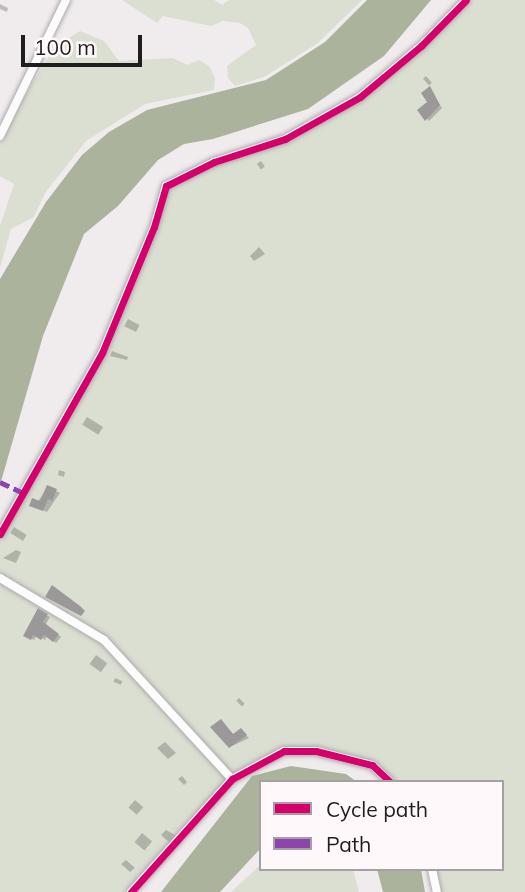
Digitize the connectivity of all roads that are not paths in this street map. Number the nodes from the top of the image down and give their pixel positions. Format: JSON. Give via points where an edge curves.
{"nodes":[{"id":1,"x":66,"y":0,"type":"edge"},
{"id":2,"x":466,"y":0,"type":"edge"},
{"id":3,"x":0,"y":136,"type":"edge"},
{"id":4,"x":0,"y":534,"type":"edge"},
{"id":5,"x":0,"y":578,"type":"edge"},
{"id":6,"x":232,"y":779,"type":"junction"},
{"id":7,"x":388,"y":780,"type":"edge"},
{"id":8,"x":432,"y":871,"type":"edge"},
{"id":9,"x":131,"y":892,"type":"edge"},
{"id":10,"x":437,"y":892,"type":"edge"}],
"edges":[{"from":1,"to":3,"type":"street"},
{"from":2,"to":4,"type":"street","via":[[421,46],[360,97],[285,139],[214,162],[166,186],[102,353]]},
{"from":5,"to":6,"type":"street","via":[[104,640]]},
{"from":6,"to":7,"type":"street","via":[[284,751],[316,751],[372,765]]},
{"from":6,"to":9,"type":"street"},
{"from":8,"to":10,"type":"street"}]}
